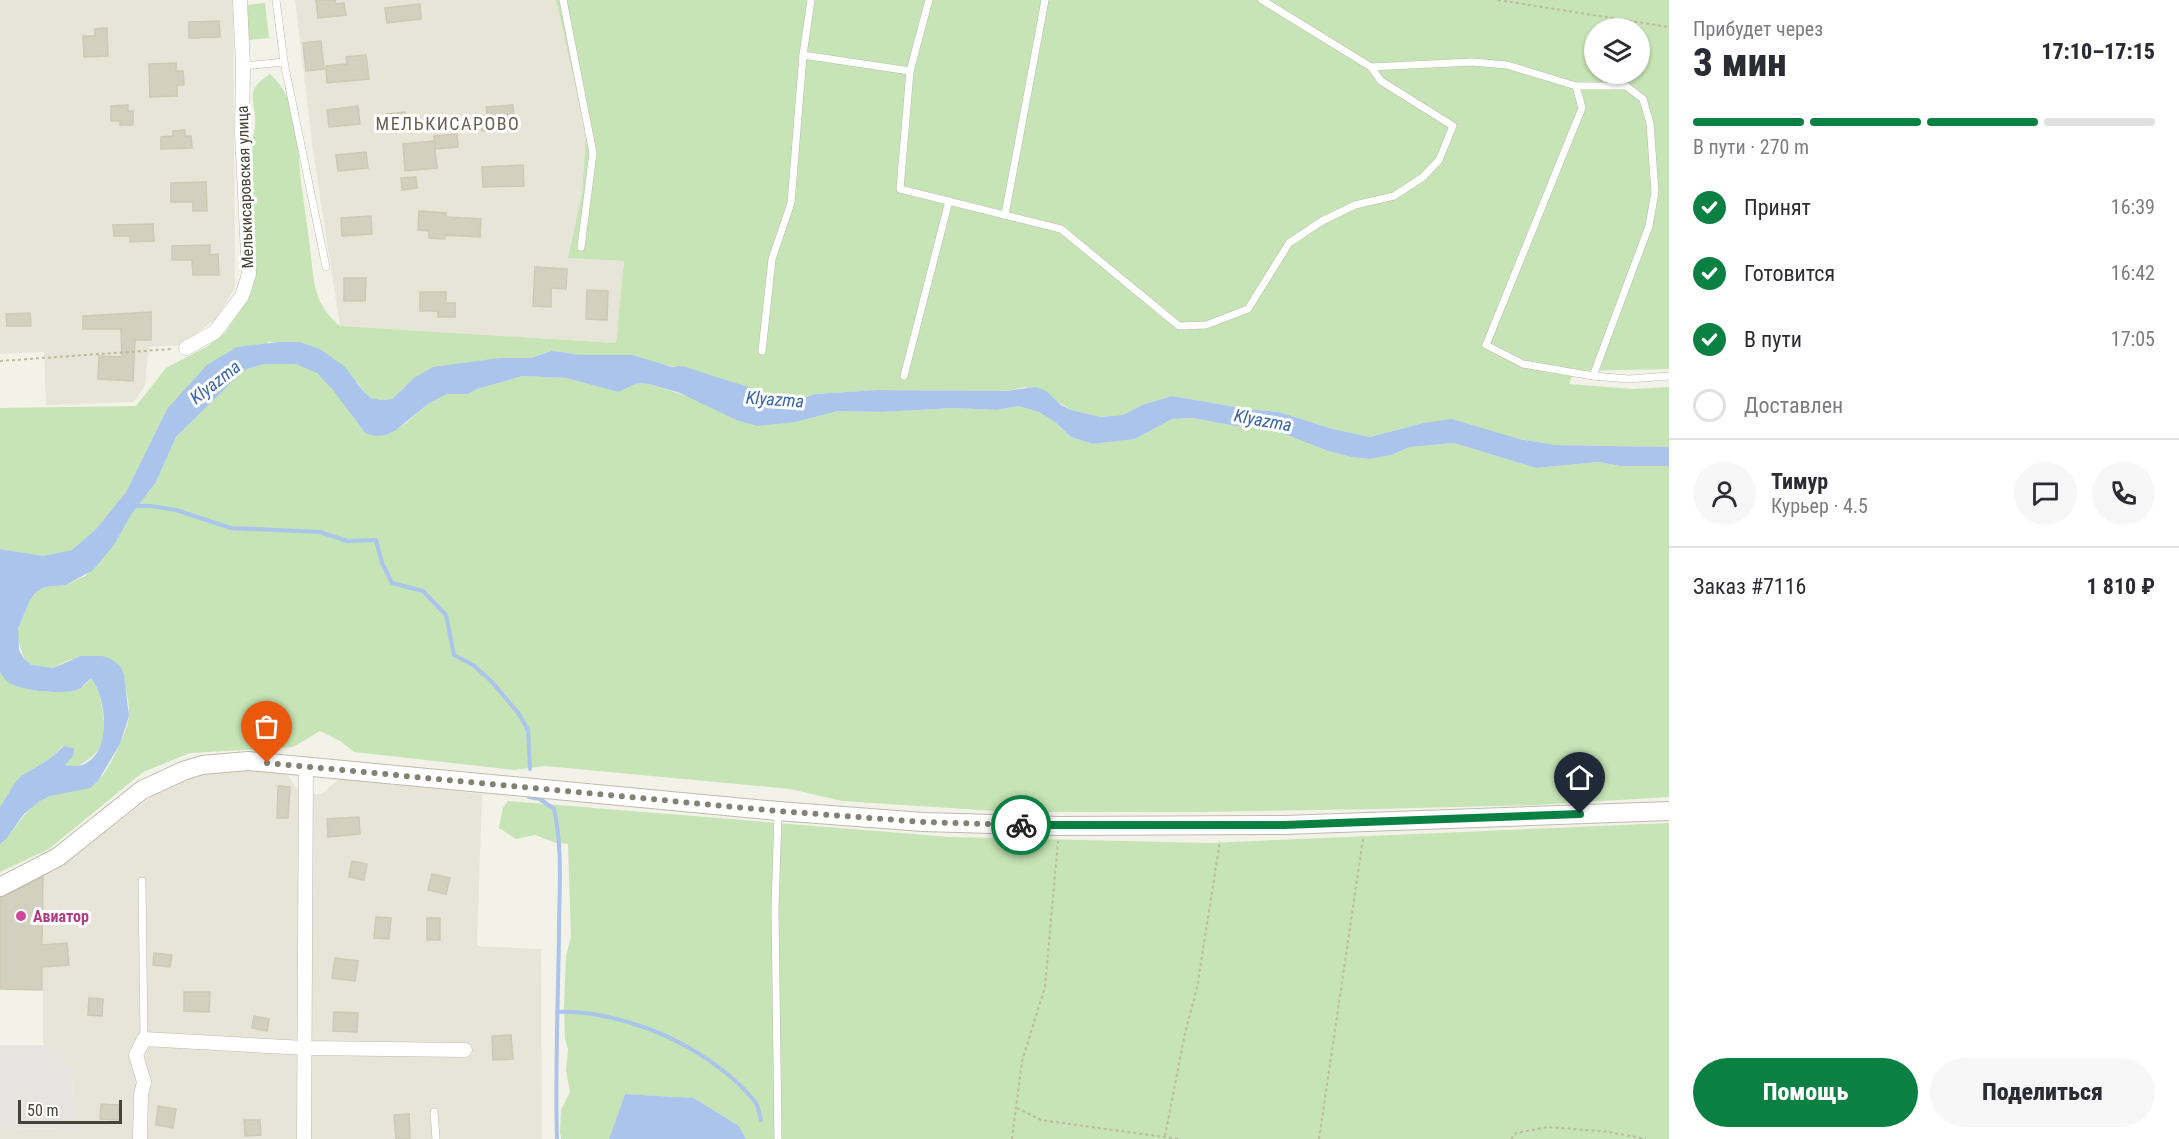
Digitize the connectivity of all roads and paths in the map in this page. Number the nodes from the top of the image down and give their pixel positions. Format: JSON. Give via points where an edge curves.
{"nodes":[{"id":1,"x":240,"y":0,"type":"edge"},
{"id":2,"x":276,"y":0,"type":"edge"},
{"id":3,"x":563,"y":0,"type":"edge"},
{"id":4,"x":811,"y":0,"type":"edge"},
{"id":5,"x":929,"y":0,"type":"edge"},
{"id":6,"x":1045,"y":0,"type":"edge"},
{"id":7,"x":1262,"y":0,"type":"edge"},
{"id":8,"x":1498,"y":0,"type":"edge"},
{"id":9,"x":1669,"y":27,"type":"edge"},
{"id":10,"x":803,"y":55,"type":"junction"},
{"id":11,"x":284,"y":62,"type":"junction"},
{"id":12,"x":243,"y":66,"type":"junction"},
{"id":13,"x":1371,"y":67,"type":"junction"},
{"id":14,"x":910,"y":71,"type":"junction"},
{"id":15,"x":1576,"y":86,"type":"junction"},
{"id":16,"x":949,"y":201,"type":"junction"},
{"id":17,"x":1005,"y":215,"type":"junction"},
{"id":18,"x":581,"y":247,"type":"dead end"},
{"id":19,"x":326,"y":267,"type":"dead end"},
{"id":20,"x":186,"y":348,"type":"joint"},
{"id":21,"x":762,"y":351,"type":"dead end"},
{"id":22,"x":0,"y":361,"type":"edge"},
{"id":23,"x":904,"y":375,"type":"dead end"},
{"id":24,"x":1593,"y":376,"type":"junction"},
{"id":25,"x":1669,"y":376,"type":"edge"},
{"id":26,"x":306,"y":765,"type":"junction"},
{"id":27,"x":778,"y":811,"type":"junction"},
{"id":28,"x":1669,"y":811,"type":"edge"},
{"id":29,"x":1365,"y":822,"type":"junction"},
{"id":30,"x":1059,"y":826,"type":"junction"},
{"id":31,"x":1222,"y":826,"type":"junction"},
{"id":32,"x":142,"y":881,"type":"dead end"},
{"id":33,"x":0,"y":887,"type":"edge"},
{"id":34,"x":144,"y":1039,"type":"junction"},
{"id":35,"x":305,"y":1048,"type":"junction"},
{"id":36,"x":465,"y":1050,"type":"dead end"},
{"id":37,"x":1017,"y":1107,"type":"junction"},
{"id":38,"x":434,"y":1112,"type":"dead end"},
{"id":39,"x":1165,"y":1136,"type":"junction"},
{"id":40,"x":140,"y":1139,"type":"edge"},
{"id":41,"x":304,"y":1139,"type":"edge"},
{"id":42,"x":436,"y":1139,"type":"edge"},
{"id":43,"x":778,"y":1139,"type":"edge"},
{"id":44,"x":1012,"y":1139,"type":"edge"},
{"id":45,"x":1178,"y":1139,"type":"edge"},
{"id":46,"x":1319,"y":1139,"type":"edge"},
{"id":47,"x":1511,"y":1139,"type":"edge"},
{"id":48,"x":1646,"y":1139,"type":"edge"}],
"edges":[{"from":1,"to":12,"type":"street","name":"Мелькисаровская улица"},
{"from":2,"to":11,"type":"lane"},
{"from":3,"to":18,"type":"lane","via":[[593,153]]},
{"from":4,"to":10,"type":"lane"},
{"from":5,"to":14,"type":"lane"},
{"from":6,"to":17,"type":"lane"},
{"from":7,"to":13,"type":"lane"},
{"from":8,"to":9,"type":"path"},
{"from":10,"to":14,"type":"lane"},
{"from":10,"to":21,"type":"lane","via":[[791,203],[772,260]]},
{"from":11,"to":12,"type":"lane"},
{"from":11,"to":19,"type":"lane"},
{"from":12,"to":20,"type":"street","name":"Мелькисаровская улица","via":[[249,274],[242,296],[215,332]]},
{"from":13,"to":15,"type":"lane","via":[[1472,62],[1507,65]]},
{"from":13,"to":17,"type":"lane","via":[[1381,81],[1453,126],[1439,160],[1423,177],[1394,196],[1356,206],[1322,221],[1289,243],[1248,309],[1206,325],[1179,326],[1061,230]]},
{"from":14,"to":16,"type":"lane","via":[[900,189]]},
{"from":15,"to":24,"type":"lane","via":[[1626,86],[1643,99],[1650,123],[1655,192],[1649,226]]},
{"from":15,"to":24,"type":"lane","via":[[1582,108],[1486,345],[1522,364]]},
{"from":16,"to":17,"type":"lane"},
{"from":16,"to":23,"type":"lane"},
{"from":20,"to":22,"type":"path"},
{"from":24,"to":25,"type":"lane"},
{"from":26,"to":27,"type":"street"},
{"from":26,"to":33,"type":"street","via":[[248,761],[202,765],[183,771],[142,790],[58,857]]},
{"from":26,"to":35,"type":"street"},
{"from":27,"to":30,"type":"street","via":[[923,822]]},
{"from":27,"to":43,"type":"lane"},
{"from":28,"to":29,"type":"street"},
{"from":29,"to":31,"type":"street"},
{"from":29,"to":46,"type":"path"},
{"from":30,"to":31,"type":"street"},
{"from":30,"to":37,"type":"path","via":[[1045,987],[1022,1061]]},
{"from":31,"to":39,"type":"path","via":[[1197,988]]},
{"from":32,"to":34,"type":"lane"},
{"from":34,"to":35,"type":"street"},
{"from":34,"to":40,"type":"street","via":[[136,1055],[144,1082]]},
{"from":35,"to":36,"type":"street"},
{"from":35,"to":41,"type":"street"},
{"from":37,"to":39,"type":"path","via":[[1041,1120]]},
{"from":37,"to":44,"type":"path"},
{"from":38,"to":42,"type":"lane"},
{"from":39,"to":45,"type":"path"},
{"from":47,"to":48,"type":"path","via":[[1516,1133],[1548,1127]]}]}
